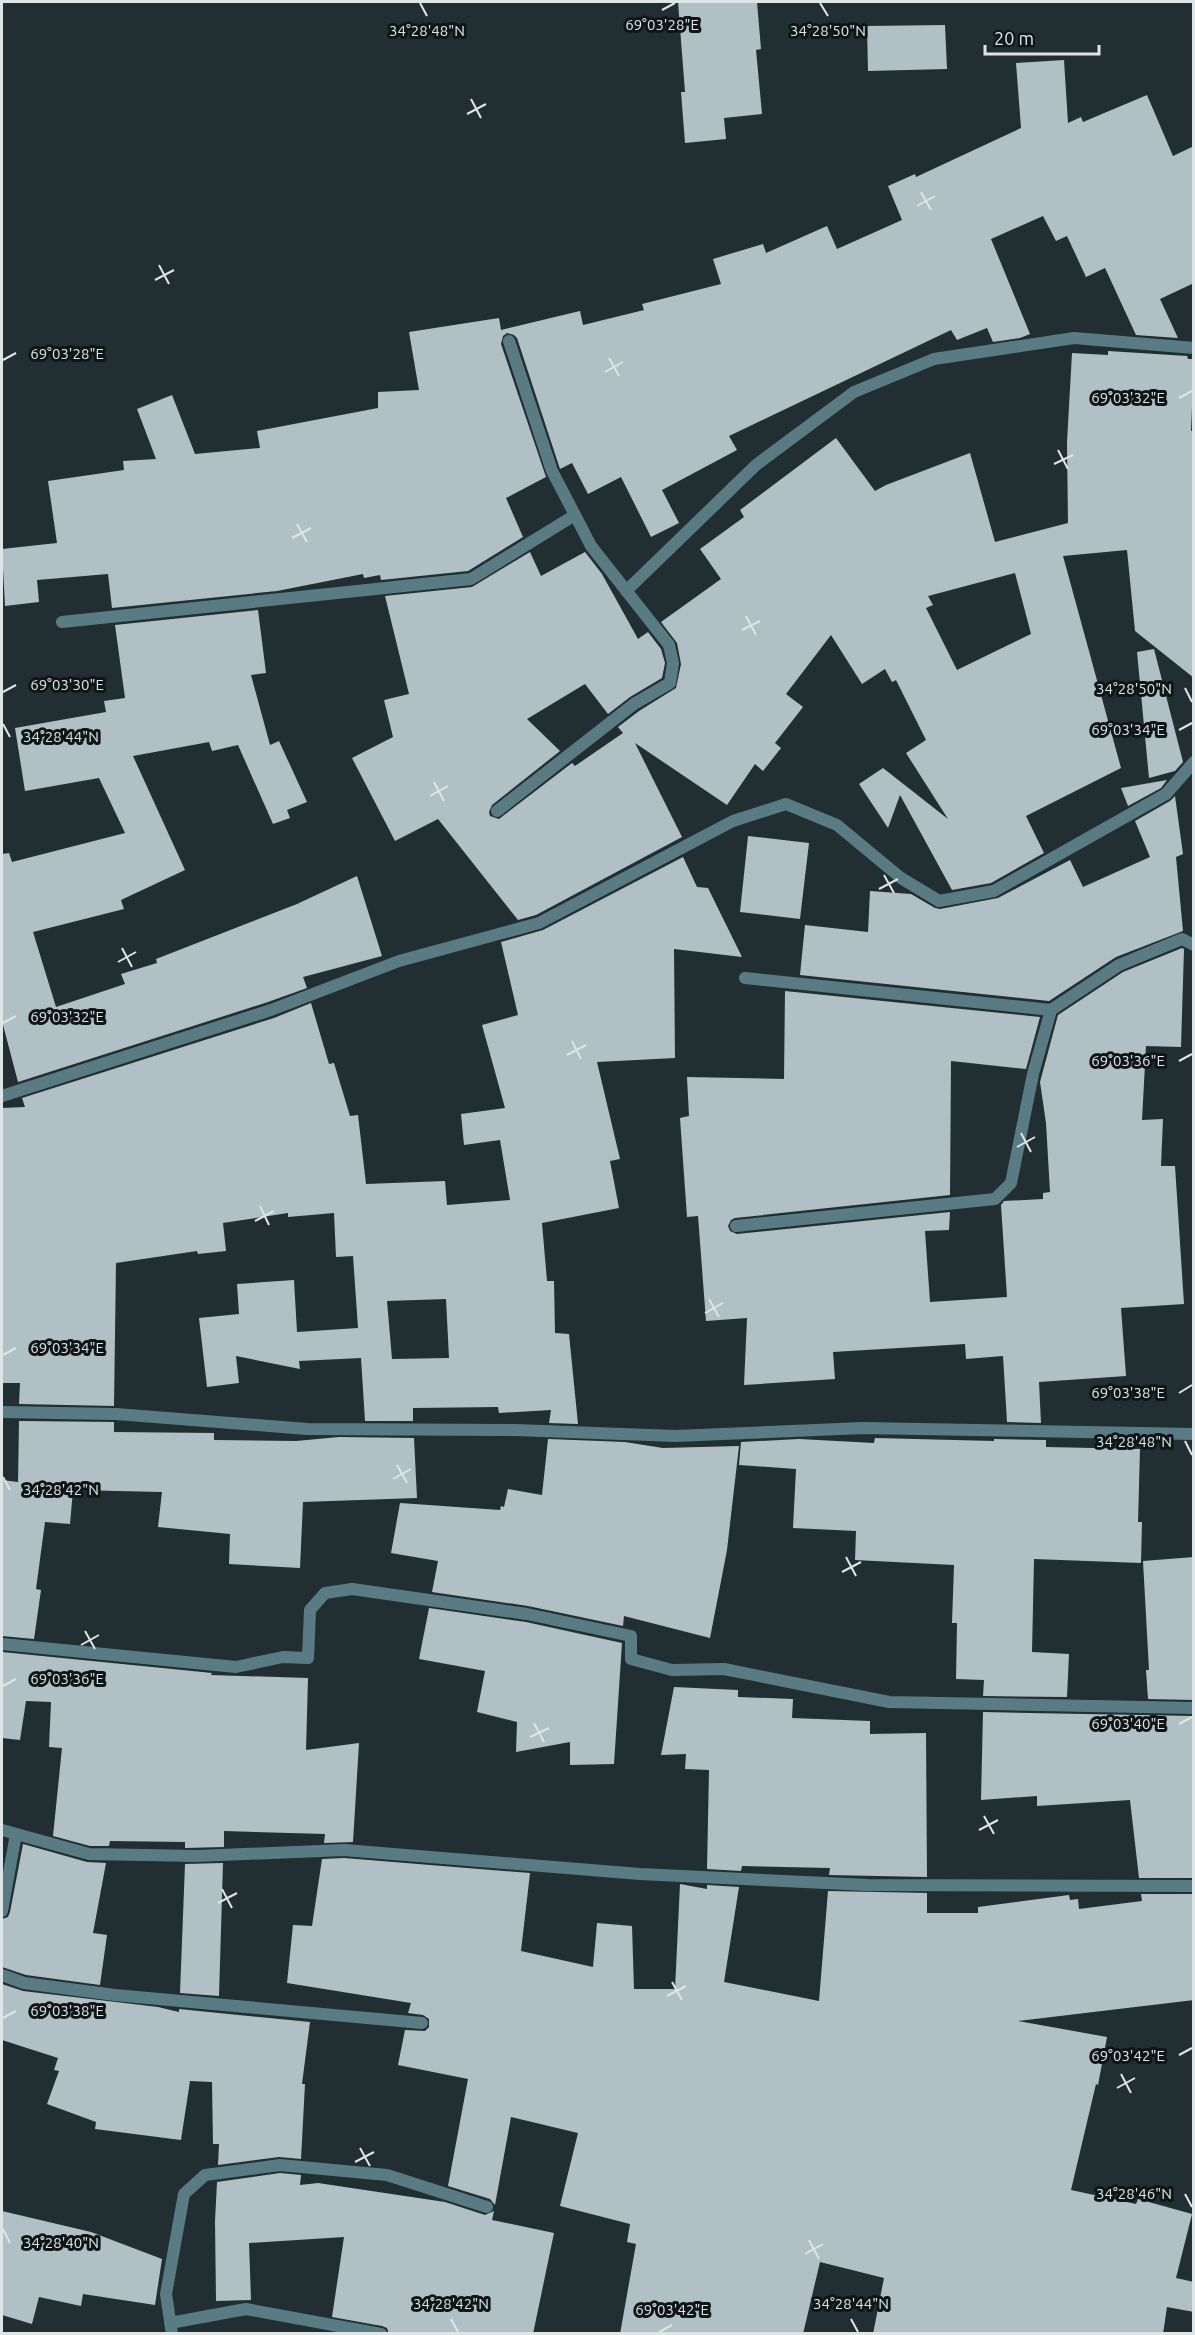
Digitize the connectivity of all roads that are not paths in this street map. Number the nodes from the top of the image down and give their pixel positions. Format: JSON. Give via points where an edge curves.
{"nodes":[{"id":1,"x":509,"y":341,"type":"dead end"},
{"id":2,"x":1194,"y":348,"type":"edge"},
{"id":3,"x":574,"y":515,"type":"junction"},
{"id":4,"x":626,"y":591,"type":"junction"},
{"id":5,"x":62,"y":622,"type":"dead end"},
{"id":6,"x":1194,"y":762,"type":"edge"},
{"id":7,"x":497,"y":811,"type":"dead end"},
{"id":8,"x":1194,"y":945,"type":"edge"},
{"id":9,"x":745,"y":978,"type":"dead end"},
{"id":10,"x":1051,"y":1010,"type":"junction"},
{"id":11,"x":2,"y":1096,"type":"edge"},
{"id":12,"x":736,"y":1226,"type":"dead end"},
{"id":13,"x":2,"y":1412,"type":"edge"},
{"id":14,"x":1194,"y":1434,"type":"edge"},
{"id":15,"x":2,"y":1644,"type":"edge"},
{"id":16,"x":1194,"y":1708,"type":"edge"},
{"id":17,"x":2,"y":1830,"type":"edge"},
{"id":18,"x":16,"y":1834,"type":"junction"},
{"id":19,"x":1194,"y":1886,"type":"edge"},
{"id":20,"x":2,"y":1911,"type":"edge"},
{"id":21,"x":2,"y":1975,"type":"edge"},
{"id":22,"x":422,"y":2023,"type":"dead end"},
{"id":23,"x":487,"y":2207,"type":"dead end"},
{"id":24,"x":171,"y":2328,"type":"edge"},
{"id":25,"x":381,"y":2334,"type":"edge"}],
"edges":[{"from":1,"to":3,"type":"street","via":[[552,471]]},
{"from":2,"to":4,"type":"street","via":[[1074,338],[934,359],[854,392],[756,465]]},
{"from":3,"to":4,"type":"street","via":[[591,546]]},
{"from":3,"to":5,"type":"street","via":[[471,579]]},
{"from":4,"to":7,"type":"street","via":[[669,645],[673,663],[670,682],[634,704]]},
{"from":6,"to":11,"type":"street","via":[[1166,794],[994,891],[939,901],[901,878],[837,825],[786,804],[734,821],[539,923],[399,961],[271,1010]]},
{"from":8,"to":10,"type":"street","via":[[1182,939],[1119,965]]},
{"from":9,"to":10,"type":"street"},
{"from":10,"to":12,"type":"street","via":[[1033,1074],[1011,1183],[995,1199]]},
{"from":13,"to":14,"type":"street","via":[[116,1414],[307,1429],[676,1436],[862,1428]]},
{"from":15,"to":16,"type":"street","via":[[236,1666],[283,1657],[308,1658],[310,1610],[325,1593],[351,1589],[527,1614],[631,1636],[631,1659],[672,1670],[724,1669],[889,1702]]},
{"from":17,"to":18,"type":"street"},
{"from":18,"to":19,"type":"street","via":[[89,1854],[197,1856],[344,1850],[640,1874],[868,1885]]},
{"from":18,"to":20,"type":"street"},
{"from":21,"to":22,"type":"street","via":[[24,1983],[115,1995]]},
{"from":23,"to":24,"type":"street","via":[[387,2175],[280,2165],[205,2175],[184,2194],[166,2294]]},
{"from":24,"to":25,"type":"street","via":[[246,2309]]}]}
